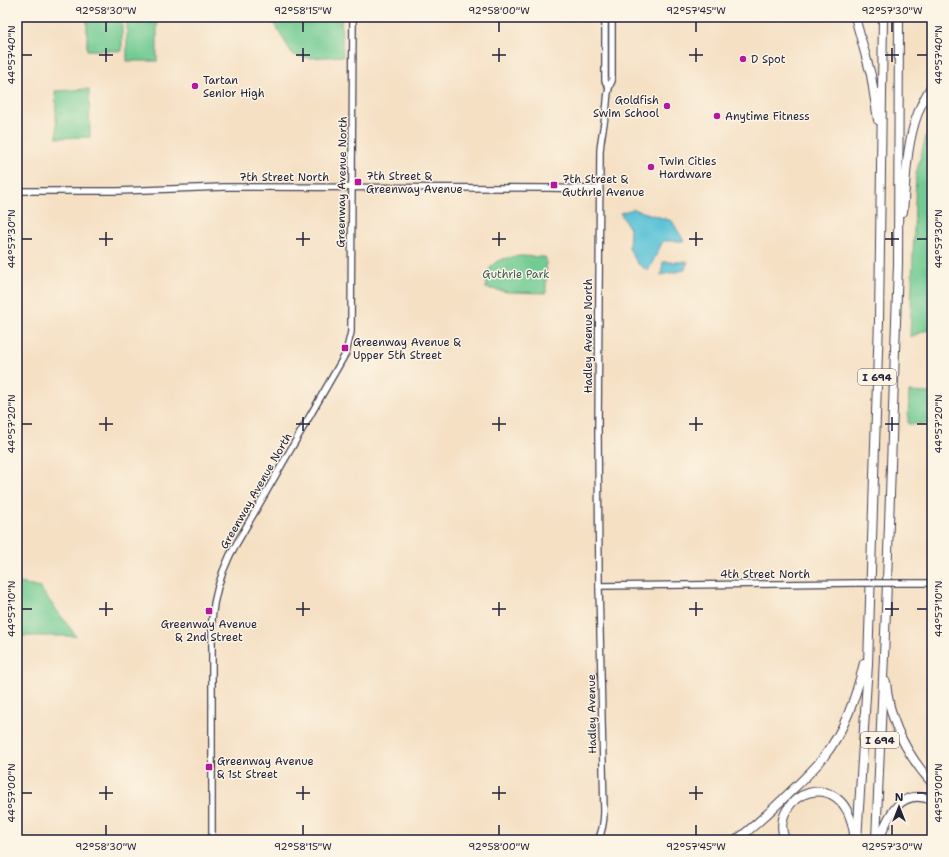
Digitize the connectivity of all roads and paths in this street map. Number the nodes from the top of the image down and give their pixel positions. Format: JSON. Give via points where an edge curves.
{"nodes":[{"id":1,"x":354,"y":17,"type":"edge"},
{"id":2,"x":605,"y":17,"type":"edge"},
{"id":3,"x":612,"y":17,"type":"edge"},
{"id":4,"x":855,"y":17,"type":"edge"},
{"id":5,"x":883,"y":17,"type":"edge"},
{"id":6,"x":900,"y":17,"type":"edge"},
{"id":7,"x":932,"y":85,"type":"edge"},
{"id":8,"x":608,"y":87,"type":"junction"},
{"id":9,"x":881,"y":149,"type":"junction"},
{"id":10,"x":352,"y":188,"type":"junction"},
{"id":11,"x":600,"y":189,"type":"junction"},
{"id":12,"x":17,"y":191,"type":"edge"},
{"id":13,"x":898,"y":264,"type":"junction"},
{"id":14,"x":932,"y":583,"type":"edge"},
{"id":15,"x":599,"y":586,"type":"junction"},
{"id":16,"x":884,"y":640,"type":"junction"},
{"id":17,"x":868,"y":653,"type":"junction"},
{"id":18,"x":932,"y":783,"type":"edge"},
{"id":19,"x":932,"y":800,"type":"edge"},
{"id":20,"x":212,"y":840,"type":"edge"},
{"id":21,"x":598,"y":840,"type":"edge"},
{"id":22,"x":736,"y":840,"type":"edge"},
{"id":23,"x":785,"y":840,"type":"edge"},
{"id":24,"x":856,"y":840,"type":"edge"},
{"id":25,"x":877,"y":840,"type":"edge"}],
"edges":[{"from":1,"to":10,"type":"street","name":"Greenway Avenue North"},
{"from":2,"to":8,"type":"street","name":"Hadley Avenue North","via":[[604,81]]},
{"from":3,"to":8,"type":"street","name":"Hadley Avenue North","via":[[612,81]]},
{"from":4,"to":9,"type":"highway","via":[[872,75]]},
{"from":5,"to":9,"type":"highway","number":"I 694"},
{"from":6,"to":13,"type":"highway","number":"I 694"},
{"from":7,"to":13,"type":"highway","via":[[918,112],[913,129]]},
{"from":8,"to":11,"type":"street","name":"Hadley Avenue North","via":[[601,136]]},
{"from":9,"to":17,"type":"highway","number":"I 694","via":[[879,328]]},
{"from":10,"to":11,"type":"street","name":"7th Street North"},
{"from":10,"to":12,"type":"street","name":"7th Street North","via":[[224,187]]},
{"from":10,"to":20,"type":"street","name":"Greenway Avenue North","via":[[349,345],[230,555],[213,600]]},
{"from":11,"to":15,"type":"street","name":"Hadley Avenue North"},
{"from":13,"to":16,"type":"highway","number":"I 694"},
{"from":14,"to":15,"type":"street","name":"4th Street North","bridge":true},
{"from":15,"to":21,"type":"street","name":"Hadley Avenue","via":[[604,810],[602,832]]},
{"from":16,"to":18,"type":"highway","via":[[887,686],[892,713],[910,755]]},
{"from":16,"to":25,"type":"highway","number":"I 694"},
{"from":17,"to":22,"type":"highway","via":[[847,718],[837,738],[799,784]]},
{"from":17,"to":24,"type":"highway","number":"I 694"},
{"from":19,"to":25,"type":"highway","via":[[916,797],[899,804],[888,817]]},
{"from":23,"to":24,"type":"highway","via":[[782,825],[784,815],[794,801],[815,791],[830,793],[844,805],[852,820]]}]}
